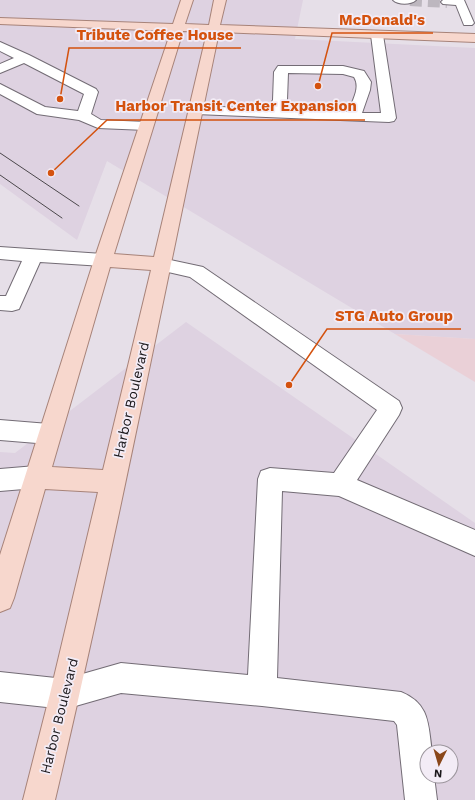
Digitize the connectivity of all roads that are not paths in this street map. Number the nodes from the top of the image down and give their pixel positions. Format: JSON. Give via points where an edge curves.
{"nodes":[{"id":1,"x":187,"y":0,"type":"edge"},
{"id":2,"x":220,"y":0,"type":"edge"},
{"id":3,"x":399,"y":0,"type":"edge"},
{"id":4,"x":410,"y":0,"type":"edge"},
{"id":5,"x":447,"y":2,"type":"dead end"},
{"id":6,"x":216,"y":14,"type":"junction"},
{"id":7,"x":232,"y":15,"type":"dead end"},
{"id":8,"x":178,"y":18,"type":"junction"},
{"id":9,"x":0,"y":21,"type":"edge"},
{"id":10,"x":453,"y":22,"type":"dead end"},
{"id":11,"x":471,"y":23,"type":"edge"},
{"id":12,"x":213,"y":29,"type":"junction"},
{"id":13,"x":377,"y":35,"type":"junction"},
{"id":14,"x":475,"y":38,"type":"edge"},
{"id":15,"x":0,"y":46,"type":"edge"},
{"id":16,"x":25,"y":58,"type":"junction"},
{"id":17,"x":0,"y":69,"type":"edge"},
{"id":18,"x":0,"y":88,"type":"edge"},
{"id":19,"x":196,"y":110,"type":"junction"},
{"id":20,"x":271,"y":114,"type":"junction"},
{"id":21,"x":83,"y":116,"type":"junction"},
{"id":22,"x":353,"y":117,"type":"junction"},
{"id":23,"x":146,"y":126,"type":"junction"},
{"id":24,"x":0,"y":254,"type":"edge"},
{"id":25,"x":33,"y":256,"type":"junction"},
{"id":26,"x":103,"y":260,"type":"junction"},
{"id":27,"x":161,"y":264,"type":"junction"},
{"id":28,"x":0,"y":303,"type":"edge"},
{"id":29,"x":0,"y":430,"type":"edge"},
{"id":30,"x":49,"y":434,"type":"junction"},
{"id":31,"x":36,"y":477,"type":"junction"},
{"id":32,"x":0,"y":480,"type":"edge"},
{"id":33,"x":113,"y":482,"type":"junction"},
{"id":34,"x":340,"y":485,"type":"junction"},
{"id":35,"x":475,"y":542,"type":"edge"},
{"id":36,"x":0,"y":598,"type":"edge"},
{"id":37,"x":0,"y":687,"type":"edge"},
{"id":38,"x":262,"y":691,"type":"junction"},
{"id":39,"x":65,"y":694,"type":"junction"},
{"id":40,"x":39,"y":800,"type":"edge"},
{"id":41,"x":421,"y":800,"type":"edge"}],
"edges":[{"from":1,"to":8,"type":"main road"},
{"from":2,"to":6,"type":"main road","name":"Harbor Boulevard"},
{"from":3,"to":4,"type":"street"},
{"from":5,"to":11,"type":"street","via":[[460,2]]},
{"from":6,"to":7,"type":"main road"},
{"from":6,"to":8,"type":"main road"},
{"from":6,"to":12,"type":"main road","name":"Harbor Boulevard"},
{"from":8,"to":9,"type":"main road"},
{"from":8,"to":12,"type":"main road"},
{"from":8,"to":23,"type":"main road"},
{"from":10,"to":11,"type":"main road"},
{"from":12,"to":13,"type":"main road"},
{"from":12,"to":19,"type":"main road","name":"Harbor Boulevard"},
{"from":13,"to":14,"type":"main road"},
{"from":13,"to":22,"type":"street","via":[[389,118]]},
{"from":15,"to":16,"type":"street"},
{"from":16,"to":17,"type":"street"},
{"from":16,"to":21,"type":"street","via":[[91,92]]},
{"from":18,"to":21,"type":"street","via":[[42,111]]},
{"from":19,"to":20,"type":"street"},
{"from":19,"to":27,"type":"main road","name":"Harbor Boulevard"},
{"from":20,"to":22,"type":"street"},
{"from":20,"to":22,"type":"street","via":[[280,100],[283,69],[336,70],[354,72],[363,79],[363,90]]},
{"from":21,"to":23,"type":"street","via":[[98,124]]},
{"from":23,"to":26,"type":"main road"},
{"from":24,"to":25,"type":"street"},
{"from":25,"to":26,"type":"street"},
{"from":25,"to":28,"type":"street","via":[[12,304]]},
{"from":26,"to":27,"type":"main road"},
{"from":26,"to":30,"type":"main road"},
{"from":27,"to":33,"type":"main road","name":"Harbor Boulevard"},
{"from":27,"to":34,"type":"street","via":[[196,272],[391,408]]},
{"from":29,"to":30,"type":"street"},
{"from":30,"to":31,"type":"main road"},
{"from":31,"to":32,"type":"street"},
{"from":31,"to":33,"type":"main road"},
{"from":31,"to":36,"type":"main road"},
{"from":33,"to":39,"type":"main road","name":"Harbor Boulevard"},
{"from":34,"to":35,"type":"street"},
{"from":34,"to":38,"type":"street","via":[[270,479]]},
{"from":37,"to":39,"type":"street"},
{"from":38,"to":39,"type":"street","via":[[121,678]]},
{"from":38,"to":41,"type":"street","via":[[401,707],[412,718]]},
{"from":39,"to":40,"type":"main road","name":"Harbor Boulevard"}]}
